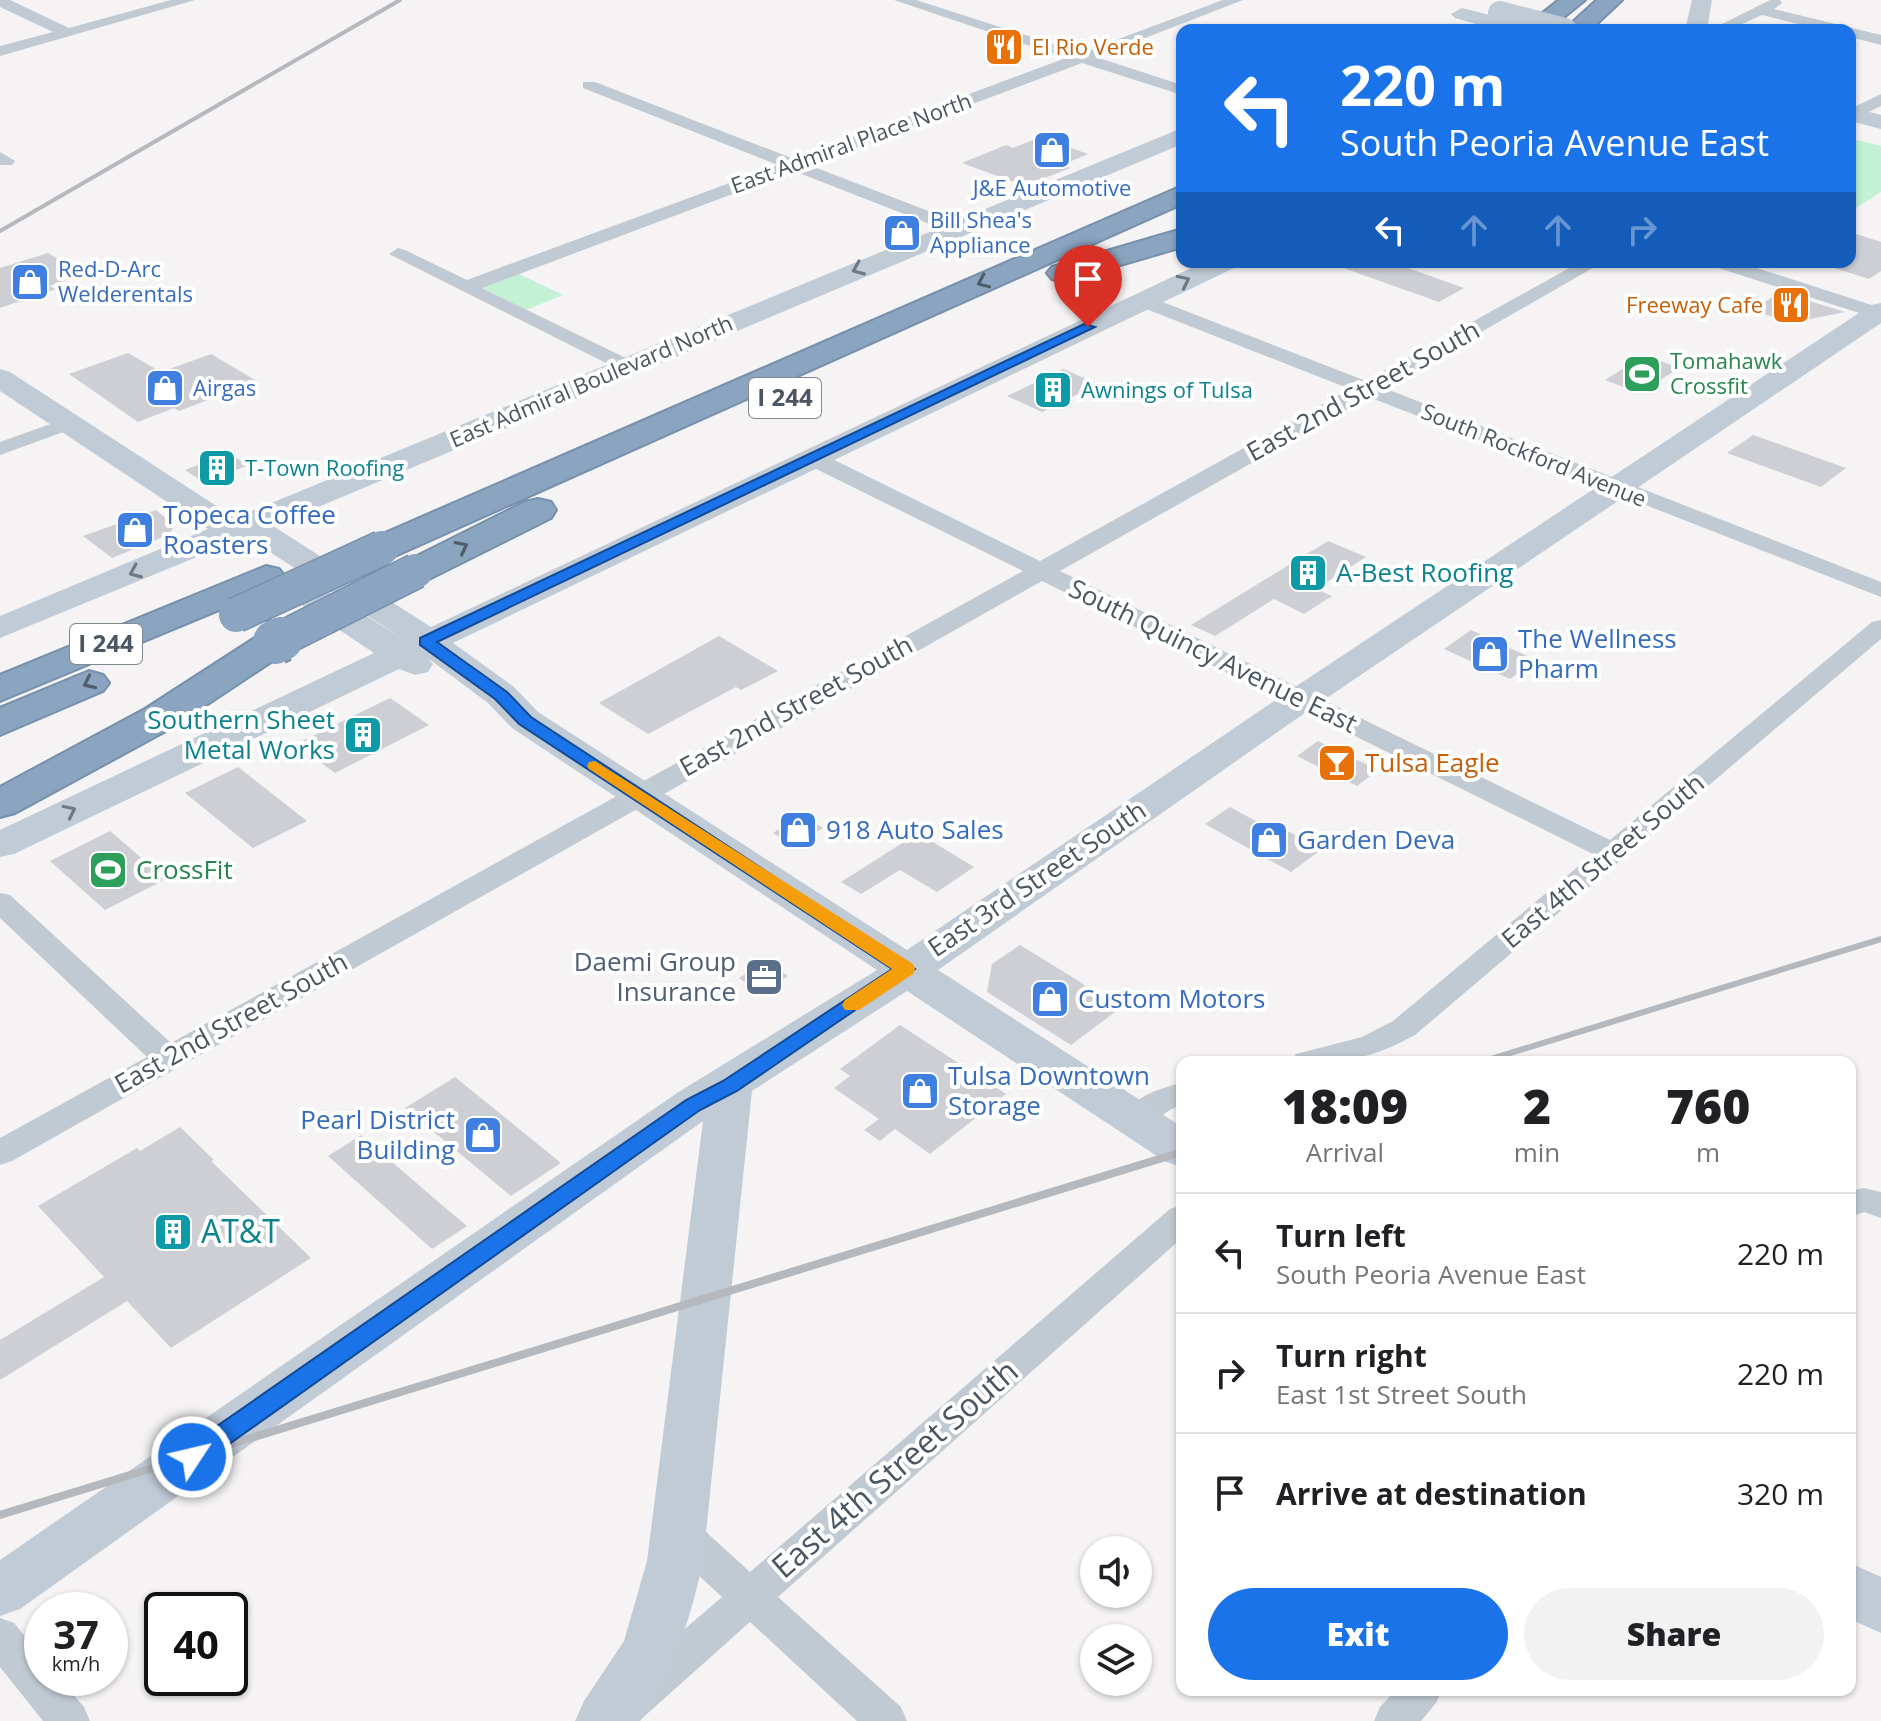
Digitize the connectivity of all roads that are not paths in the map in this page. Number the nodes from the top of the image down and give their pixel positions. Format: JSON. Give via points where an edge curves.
{"nodes":[{"id":1,"x":188,"y":0,"type":"edge"},
{"id":2,"x":901,"y":0,"type":"edge"},
{"id":3,"x":1236,"y":0,"type":"edge"},
{"id":4,"x":1574,"y":0,"type":"edge"},
{"id":5,"x":1611,"y":0,"type":"edge"},
{"id":6,"x":1702,"y":0,"type":"edge"},
{"id":7,"x":1781,"y":0,"type":"edge"},
{"id":8,"x":0,"y":1,"type":"edge"},
{"id":9,"x":1465,"y":5,"type":"edge"},
{"id":10,"x":1760,"y":10,"type":"junction"},
{"id":11,"x":1494,"y":17,"type":"junction"},
{"id":12,"x":1443,"y":24,"type":"edge"},
{"id":13,"x":1509,"y":24,"type":"edge"},
{"id":14,"x":1532,"y":24,"type":"edge"},
{"id":15,"x":1541,"y":24,"type":"edge"},
{"id":16,"x":1583,"y":24,"type":"edge"},
{"id":17,"x":1697,"y":24,"type":"edge"},
{"id":18,"x":1730,"y":24,"type":"edge"},
{"id":19,"x":1816,"y":24,"type":"edge"},
{"id":20,"x":68,"y":33,"type":"junction"},
{"id":21,"x":1856,"y":34,"type":"edge"},
{"id":22,"x":1881,"y":40,"type":"edge"},
{"id":23,"x":0,"y":51,"type":"edge"},
{"id":24,"x":1081,"y":57,"type":"junction"},
{"id":25,"x":589,"y":85,"type":"dead end"},
{"id":26,"x":1176,"y":88,"type":"edge"},
{"id":27,"x":1881,"y":99,"type":"edge"},
{"id":28,"x":1856,"y":112,"type":"edge"},
{"id":29,"x":1856,"y":116,"type":"edge"},
{"id":30,"x":1881,"y":122,"type":"edge"},
{"id":31,"x":1176,"y":137,"type":"edge"},
{"id":32,"x":794,"y":164,"type":"junction"},
{"id":33,"x":1176,"y":183,"type":"edge"},
{"id":34,"x":1176,"y":197,"type":"edge"},
{"id":35,"x":1131,"y":217,"type":"junction"},
{"id":36,"x":1176,"y":222,"type":"edge"},
{"id":37,"x":956,"y":228,"type":"junction"},
{"id":38,"x":1176,"y":240,"type":"edge"},
{"id":39,"x":398,"y":254,"type":"dead end"},
{"id":40,"x":1212,"y":268,"type":"edge"},
{"id":41,"x":1583,"y":268,"type":"edge"},
{"id":42,"x":1738,"y":268,"type":"edge"},
{"id":43,"x":1062,"y":273,"type":"junction"},
{"id":44,"x":466,"y":287,"type":"junction"},
{"id":45,"x":1143,"y":301,"type":"junction"},
{"id":46,"x":1880,"y":313,"type":"edge"},
{"id":47,"x":627,"y":366,"type":"junction"},
{"id":48,"x":0,"y":378,"type":"edge"},
{"id":49,"x":1368,"y":389,"type":"junction"},
{"id":50,"x":70,"y":423,"type":"junction"},
{"id":51,"x":0,"y":449,"type":"edge"},
{"id":52,"x":812,"y":458,"type":"junction"},
{"id":53,"x":1617,"y":487,"type":"junction"},
{"id":54,"x":233,"y":531,"type":"junction"},
{"id":55,"x":1040,"y":570,"type":"junction"},
{"id":56,"x":1881,"y":590,"type":"edge"},
{"id":57,"x":224,"y":607,"type":"junction"},
{"id":58,"x":1881,"y":627,"type":"edge"},
{"id":59,"x":0,"y":628,"type":"edge"},
{"id":60,"x":275,"y":642,"type":"junction"},
{"id":61,"x":412,"y":648,"type":"junction"},
{"id":62,"x":0,"y":689,"type":"edge"},
{"id":63,"x":1301,"y":699,"type":"junction"},
{"id":64,"x":0,"y":723,"type":"edge"},
{"id":65,"x":0,"y":774,"type":"edge"},
{"id":66,"x":639,"y":794,"type":"junction"},
{"id":67,"x":0,"y":804,"type":"edge"},
{"id":68,"x":0,"y":845,"type":"edge"},
{"id":69,"x":1614,"y":853,"type":"junction"},
{"id":70,"x":0,"y":902,"type":"edge"},
{"id":71,"x":906,"y":969,"type":"junction"},
{"id":72,"x":1330,"y":1056,"type":"edge"},
{"id":73,"x":168,"y":1058,"type":"junction"},
{"id":74,"x":730,"y":1086,"type":"junction"},
{"id":75,"x":1176,"y":1095,"type":"edge"},
{"id":76,"x":1136,"y":1119,"type":"junction"},
{"id":77,"x":1176,"y":1146,"type":"edge"},
{"id":78,"x":0,"y":1153,"type":"edge"},
{"id":79,"x":1176,"y":1223,"type":"edge"},
{"id":80,"x":680,"y":1533,"type":"junction"},
{"id":81,"x":0,"y":1591,"type":"edge"},
{"id":82,"x":1856,"y":1592,"type":"edge"},
{"id":83,"x":749,"y":1595,"type":"junction"},
{"id":84,"x":1881,"y":1608,"type":"edge"},
{"id":85,"x":0,"y":1636,"type":"edge"},
{"id":86,"x":1417,"y":1696,"type":"edge"},
{"id":87,"x":69,"y":1721,"type":"edge"},
{"id":88,"x":607,"y":1721,"type":"edge"},
{"id":89,"x":886,"y":1721,"type":"edge"},
{"id":90,"x":1395,"y":1721,"type":"edge"}],
"edges":[{"from":1,"to":20,"type":"street"},
{"from":2,"to":24,"type":"street"},
{"from":3,"to":24,"type":"street","name":"East Admiral Place North"},
{"from":4,"to":15,"type":"highway"},
{"from":5,"to":16,"type":"highway"},
{"from":6,"to":17,"type":"main road"},
{"from":7,"to":10,"type":"street"},
{"from":8,"to":20,"type":"street"},
{"from":9,"to":11,"type":"main road"},
{"from":9,"to":12,"type":"main road"},
{"from":10,"to":18,"type":"street"},
{"from":10,"to":19,"type":"street"},
{"from":11,"to":13,"type":"main road"},
{"from":11,"to":14,"type":"main road","bridge":true},
{"from":20,"to":23,"type":"street"},
{"from":21,"to":22,"type":"street"},
{"from":24,"to":26,"type":"street"},
{"from":24,"to":32,"type":"street","name":"East Admiral Place North"},
{"from":25,"to":32,"type":"street"},
{"from":27,"to":28,"type":"street"},
{"from":29,"to":30,"type":"main road"},
{"from":31,"to":37,"type":"main road","name":"East Admiral Boulevard North"},
{"from":32,"to":37,"type":"street"},
{"from":32,"to":44,"type":"street","name":"East Admiral Place North"},
{"from":33,"to":35,"type":"highway"},
{"from":34,"to":35,"type":"highway","number":"I 244"},
{"from":35,"to":57,"type":"highway","number":"I 244","one_way":true,"bridge":true,"via":[[781,372],[635,422]]},
{"from":36,"to":43,"type":"highway","number":"I 244"},
{"from":37,"to":47,"type":"main road","name":"East Admiral Boulevard North","one_way":true},
{"from":38,"to":43,"type":"highway"},
{"from":39,"to":44,"type":"street"},
{"from":45,"to":40,"type":"main road","one_way":true},
{"from":41,"to":49,"type":"street","name":"East 2nd Street South"},
{"from":42,"to":46,"type":"street"},
{"from":60,"to":43,"type":"highway","number":"I 244","one_way":true,"bridge":true,"via":[[620,472]]},
{"from":44,"to":47,"type":"street"},
{"from":45,"to":49,"type":"street","name":"South Rockford Avenue"},
{"from":45,"to":52,"type":"main road"},
{"from":46,"to":53,"type":"main road","name":"East 3rd Street South"},
{"from":47,"to":54,"type":"main road","name":"East Admiral Boulevard North"},
{"from":48,"to":50,"type":"main road"},
{"from":49,"to":53,"type":"street","name":"South Rockford Avenue"},
{"from":49,"to":55,"type":"street","name":"East 2nd Street South"},
{"from":50,"to":51,"type":"street"},
{"from":50,"to":54,"type":"main road"},
{"from":52,"to":55,"type":"street","name":"South Quincy Avenue East"},
{"from":52,"to":61,"type":"main road"},
{"from":53,"to":56,"type":"street","name":"South Rockford Avenue"},
{"from":53,"to":63,"type":"main road","name":"East 3rd Street South"},
{"from":54,"to":59,"type":"main road","name":"East Admiral Boulevard North","one_way":true},
{"from":54,"to":61,"type":"main road","via":[[227,541]]},
{"from":55,"to":63,"type":"street","name":"South Quincy Avenue East"},
{"from":55,"to":66,"type":"street","name":"East 2nd Street South"},
{"from":57,"to":62,"type":"highway","number":"I 244"},
{"from":57,"to":64,"type":"highway","one_way":true},
{"from":58,"to":69,"type":"street","name":"East 4th Street South"},
{"from":60,"to":65,"type":"highway","number":"I 244"},
{"from":60,"to":67,"type":"highway","via":[[159,718]]},
{"from":61,"to":66,"type":"main road","via":[[501,695],[525,720]]},
{"from":68,"to":61,"type":"main road","one_way":true},
{"from":63,"to":69,"type":"street","name":"South Quincy Avenue East"},
{"from":63,"to":71,"type":"main road","name":"East 3rd Street South"},
{"from":66,"to":71,"type":"main road"},
{"from":66,"to":73,"type":"street","name":"East 2nd Street South"},
{"from":69,"to":72,"type":"street","name":"East 4th Street South","via":[[1404,1028],[1372,1045]]},
{"from":70,"to":73,"type":"street"},
{"from":71,"to":74,"type":"main road","name":"East 3rd Street South"},
{"from":71,"to":76,"type":"main road"},
{"from":73,"to":78,"type":"street","name":"East 2nd Street South"},
{"from":74,"to":80,"type":"main road"},
{"from":74,"to":81,"type":"main road","name":"East 3rd Street South","via":[[680,1114]]},
{"from":75,"to":76,"type":"street"},
{"from":76,"to":77,"type":"main road"},
{"from":79,"to":83,"type":"street","name":"East 4th Street South"},
{"from":80,"to":83,"type":"street"},
{"from":80,"to":88,"type":"main road","via":[[659,1630],[630,1689]]},
{"from":82,"to":84,"type":"main road"},
{"from":83,"to":88,"type":"street","name":"East 4th Street South"},
{"from":83,"to":89,"type":"street"},
{"from":85,"to":87,"type":"street"},
{"from":86,"to":90,"type":"street"}]}
